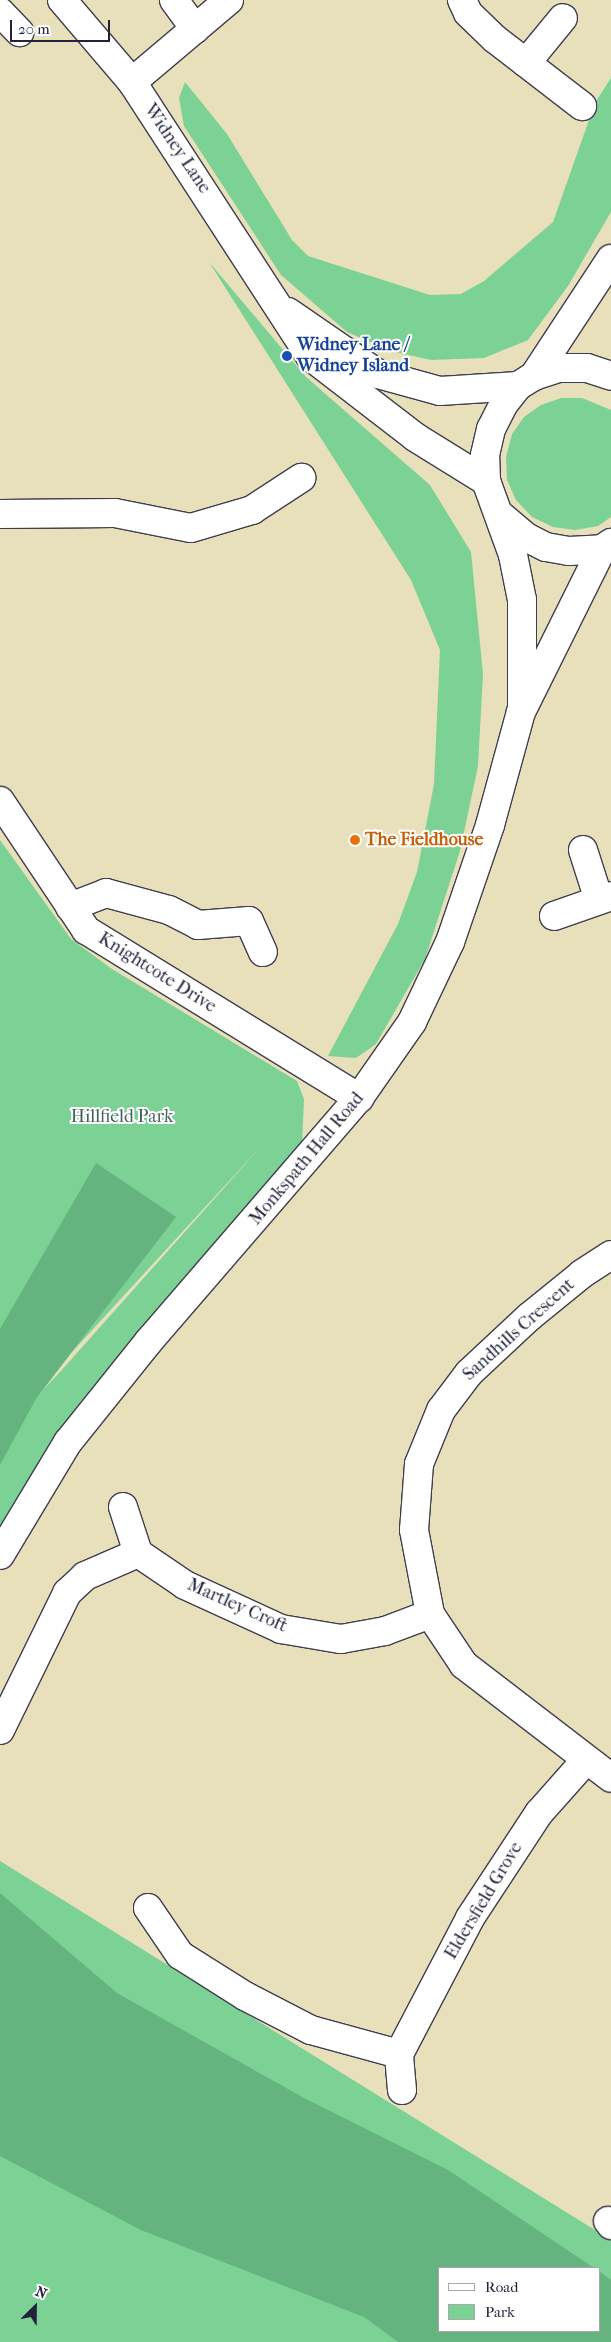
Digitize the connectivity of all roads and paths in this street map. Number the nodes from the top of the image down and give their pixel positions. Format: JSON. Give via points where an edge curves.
{"nodes":[{"id":1,"x":62,"y":0,"type":"edge"},
{"id":2,"x":174,"y":0,"type":"edge"},
{"id":3,"x":230,"y":0,"type":"edge"},
{"id":4,"x":462,"y":0,"type":"edge"},
{"id":5,"x":0,"y":12,"type":"edge"},
{"id":6,"x":563,"y":18,"type":"dead end"},
{"id":7,"x":195,"y":29,"type":"junction"},
{"id":8,"x":19,"y":32,"type":"dead end"},
{"id":9,"x":526,"y":63,"type":"junction"},
{"id":10,"x":132,"y":82,"type":"junction"},
{"id":11,"x":582,"y":106,"type":"dead end"},
{"id":12,"x":611,"y":259,"type":"edge"},
{"id":13,"x":280,"y":307,"type":"junction"},
{"id":14,"x":611,"y":376,"type":"edge"},
{"id":15,"x":526,"y":381,"type":"junction"},
{"id":16,"x":301,"y":478,"type":"dead end"},
{"id":17,"x":486,"y":481,"type":"junction"},
{"id":18,"x":0,"y":514,"type":"edge"},
{"id":19,"x":499,"y":514,"type":"junction"},
{"id":20,"x":607,"y":546,"type":"edge"},
{"id":21,"x":522,"y":712,"type":"junction"},
{"id":22,"x":0,"y":801,"type":"edge"},
{"id":23,"x":583,"y":850,"type":"dead end"},
{"id":24,"x":605,"y":898,"type":"edge"},
{"id":25,"x":70,"y":907,"type":"junction"},
{"id":26,"x":554,"y":916,"type":"dead end"},
{"id":27,"x":263,"y":952,"type":"dead end"},
{"id":28,"x":360,"y":1098,"type":"junction"},
{"id":29,"x":611,"y":1255,"type":"edge"},
{"id":30,"x":123,"y":1507,"type":"dead end"},
{"id":31,"x":138,"y":1553,"type":"junction"},
{"id":32,"x":0,"y":1555,"type":"edge"},
{"id":33,"x":430,"y":1614,"type":"junction"},
{"id":34,"x":0,"y":1730,"type":"edge"},
{"id":35,"x":586,"y":1760,"type":"junction"},
{"id":36,"x":611,"y":1778,"type":"edge"},
{"id":37,"x":148,"y":1908,"type":"dead end"},
{"id":38,"x":399,"y":2054,"type":"junction"},
{"id":39,"x":402,"y":2090,"type":"dead end"}],
"edges":[{"from":1,"to":10,"type":"street","name":"Widney Lane"},
{"from":2,"to":7,"type":"street"},
{"from":3,"to":7,"type":"street"},
{"from":4,"to":9,"type":"street","via":[[468,13]]},
{"from":5,"to":8,"type":"street"},
{"from":6,"to":9,"type":"street"},
{"from":7,"to":10,"type":"street"},
{"from":9,"to":11,"type":"street"},
{"from":10,"to":13,"type":"street","name":"Widney Lane"},
{"from":12,"to":15,"type":"street"},
{"from":13,"to":15,"type":"street","name":"Widney Lane","via":[[378,374],[440,391]]},
{"from":13,"to":17,"type":"street","name":"Widney Lane","via":[[310,356],[415,436]]},
{"from":14,"to":15,"type":"street","name":"Widney Lane","via":[[587,368],[559,368]]},
{"from":15,"to":17,"type":"street","name":"Monkspath Hall Road","via":[[503,405],[492,429],[485,455]]},
{"from":16,"to":18,"type":"street","via":[[252,510],[191,528],[115,513]]},
{"from":17,"to":19,"type":"street","name":"Monkspath Hall Road"},
{"from":19,"to":20,"type":"street","via":[[526,537],[546,547],[569,551]]},
{"from":19,"to":21,"type":"street","name":"Monkspath Hall Road","via":[[513,555],[522,600]]},
{"from":20,"to":21,"type":"street","name":"Monkspath Hall Road"},
{"from":21,"to":28,"type":"street","name":"Monkspath Hall Road","via":[[490,826],[450,942],[412,1022]]},
{"from":22,"to":25,"type":"street","name":"Knightcote Drive"},
{"from":23,"to":24,"type":"street"},
{"from":24,"to":26,"type":"street"},
{"from":25,"to":27,"type":"street","via":[[106,893],[169,910],[198,925],[249,921]]},
{"from":25,"to":28,"type":"street","name":"Knightcote Drive","via":[[86,930]]},
{"from":28,"to":32,"type":"street","name":"Monkspath Hall Road","via":[[149,1341],[68,1442]]},
{"from":29,"to":33,"type":"street","name":"Sandhills Crescent","via":[[528,1317],[469,1373],[441,1410],[418,1464],[414,1530]]},
{"from":30,"to":31,"type":"street"},
{"from":31,"to":33,"type":"street","name":"Martley Croft","via":[[185,1585],[281,1629],[341,1639],[384,1631]]},
{"from":31,"to":34,"type":"street","via":[[85,1576],[68,1593]]},
{"from":33,"to":35,"type":"street","name":"Sandhills Crescent","via":[[464,1665]]},
{"from":35,"to":36,"type":"street","name":"Sandhills Crescent"},
{"from":35,"to":38,"type":"street","name":"Eldersfield Grove","via":[[539,1813],[470,1918]]},
{"from":37,"to":38,"type":"street","via":[[180,1955],[245,1996],[311,2030]]},
{"from":38,"to":39,"type":"street"}]}
